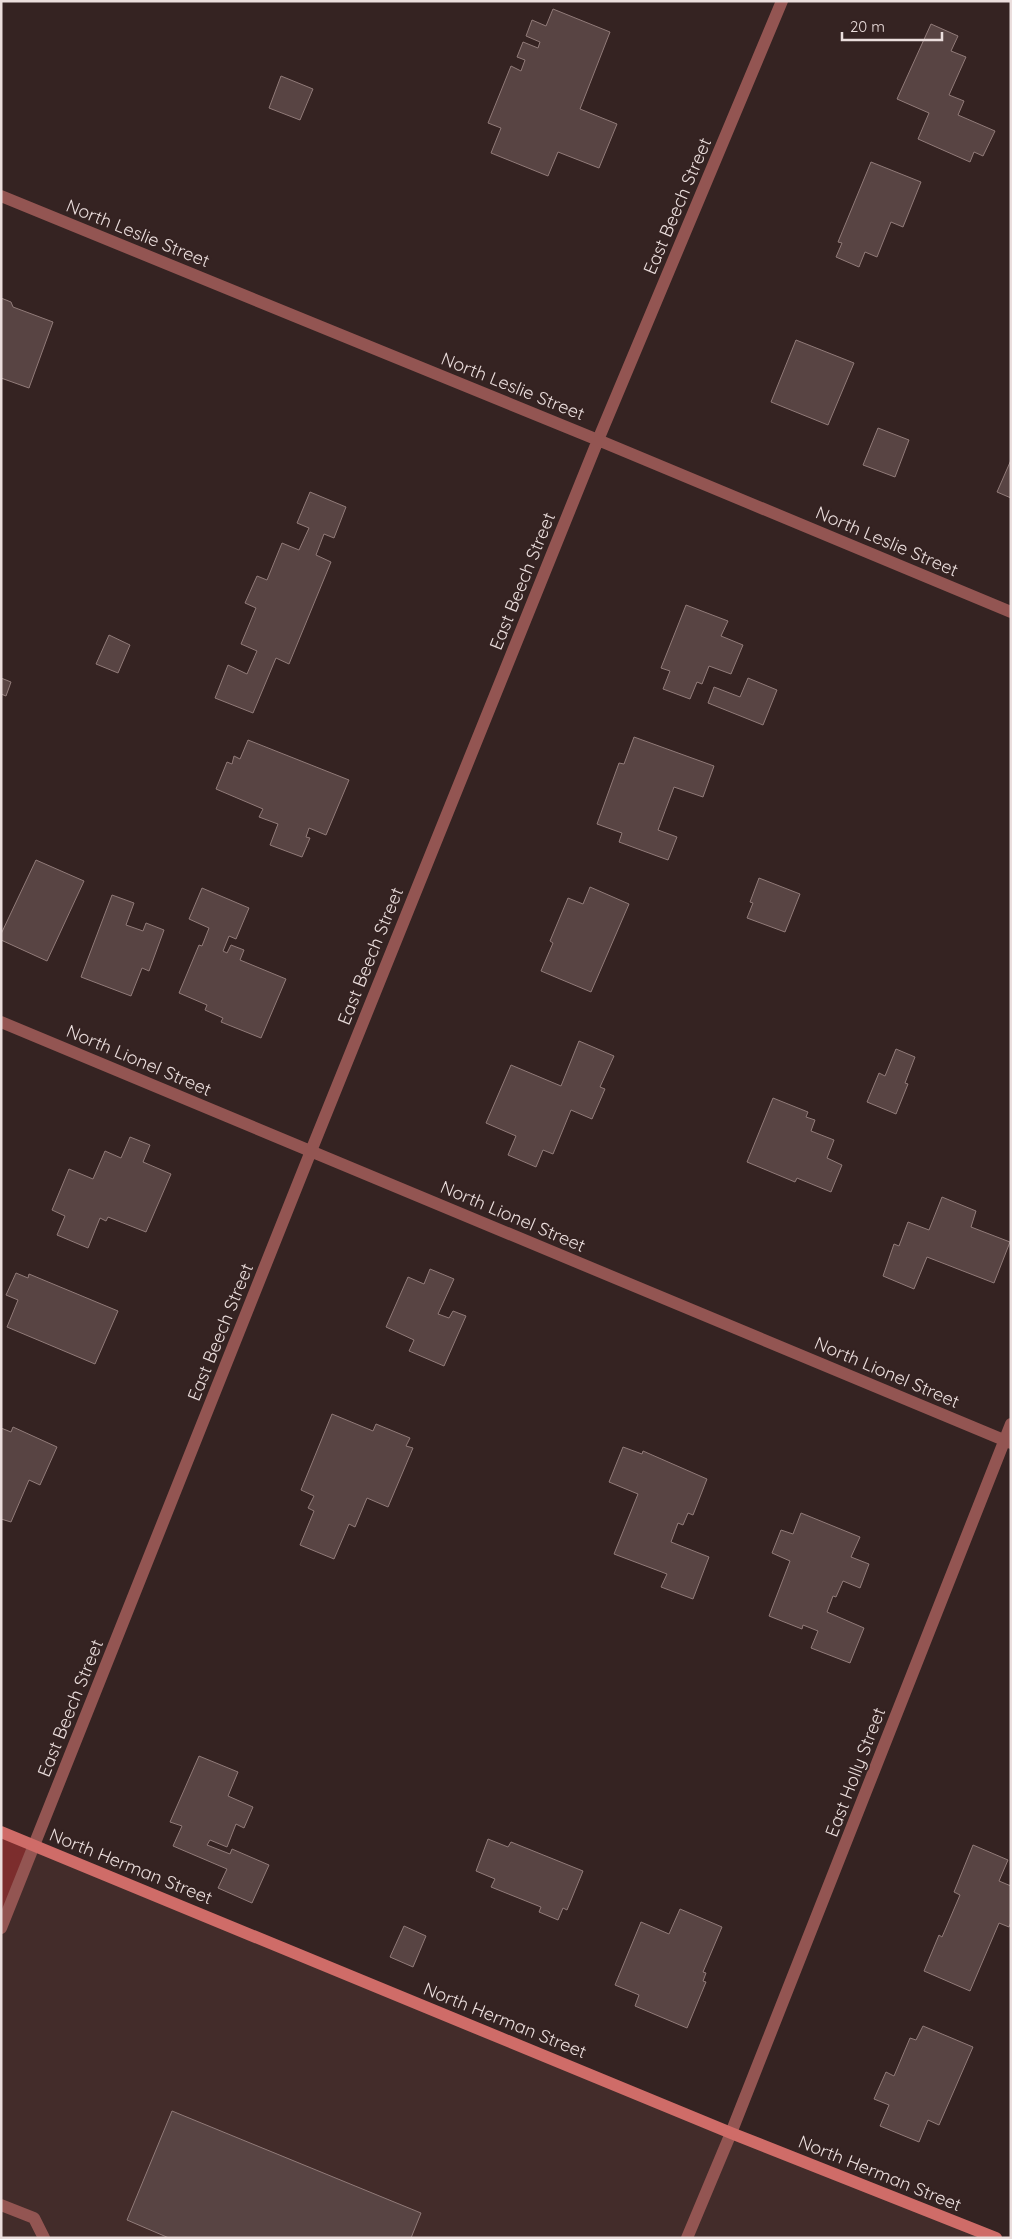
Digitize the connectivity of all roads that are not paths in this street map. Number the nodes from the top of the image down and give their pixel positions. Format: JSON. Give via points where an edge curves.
{"nodes":[{"id":1,"x":782,"y":1,"type":"edge"},
{"id":2,"x":1,"y":196,"type":"edge"},
{"id":3,"x":598,"y":440,"type":"junction"},
{"id":4,"x":1011,"y":612,"type":"edge"},
{"id":5,"x":1,"y":1022,"type":"edge"},
{"id":6,"x":310,"y":1150,"type":"junction"},
{"id":7,"x":1011,"y":1424,"type":"edge"},
{"id":8,"x":1007,"y":1441,"type":"edge"},
{"id":9,"x":1,"y":1832,"type":"edge"},
{"id":10,"x":35,"y":1845,"type":"junction"},
{"id":11,"x":1,"y":1928,"type":"edge"},
{"id":12,"x":732,"y":2132,"type":"junction"},
{"id":13,"x":1,"y":2205,"type":"edge"},
{"id":14,"x":690,"y":2237,"type":"edge"},
{"id":15,"x":44,"y":2238,"type":"edge"},
{"id":16,"x":996,"y":2238,"type":"edge"}],
"edges":[{"from":1,"to":3,"type":"street","name":"East Beech Street"},
{"from":2,"to":3,"type":"street","name":"North Leslie Street"},
{"from":3,"to":4,"type":"street","name":"North Leslie Street"},
{"from":3,"to":6,"type":"street","name":"East Beech Street"},
{"from":5,"to":6,"type":"street","name":"North Lionel Street"},
{"from":6,"to":8,"type":"street","name":"North Lionel Street"},
{"from":6,"to":10,"type":"street","name":"East Beech Street"},
{"from":7,"to":8,"type":"street","name":"East Holly Street"},
{"from":8,"to":12,"type":"street","name":"East Holly Street"},
{"from":9,"to":10,"type":"main road","name":"North Herman Street"},
{"from":10,"to":11,"type":"street","name":"East Beech Street"},
{"from":10,"to":12,"type":"main road","name":"North Herman Street"},
{"from":12,"to":14,"type":"street","name":"East Holly Street"},
{"from":12,"to":16,"type":"main road","name":"North Herman Street"},
{"from":13,"to":15,"type":"street","via":[[34,2218]]}]}
